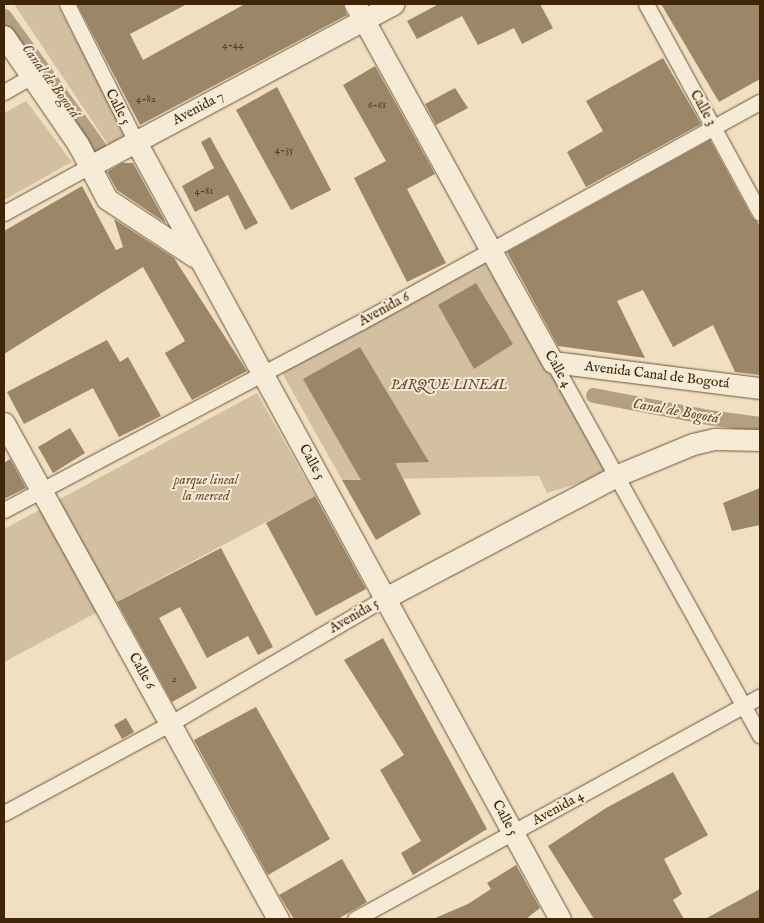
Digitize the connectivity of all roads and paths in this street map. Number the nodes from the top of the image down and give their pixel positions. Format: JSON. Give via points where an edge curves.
{"nodes":[{"id":1,"x":67,"y":4,"type":"edge"},
{"id":2,"x":393,"y":4,"type":"edge"},
{"id":3,"x":646,"y":4,"type":"edge"},
{"id":4,"x":359,"y":12,"type":"edge"},
{"id":5,"x":4,"y":36,"type":"edge"},
{"id":6,"x":33,"y":76,"type":"junction"},
{"id":7,"x":4,"y":92,"type":"edge"},
{"id":8,"x":760,"y":102,"type":"edge"},
{"id":9,"x":714,"y":128,"type":"junction"},
{"id":10,"x":136,"y":142,"type":"junction"},
{"id":11,"x":90,"y":166,"type":"junction"},
{"id":12,"x":4,"y":213,"type":"edge"},
{"id":13,"x":760,"y":213,"type":"edge"},
{"id":14,"x":491,"y":250,"type":"junction"},
{"id":15,"x":197,"y":259,"type":"junction"},
{"id":16,"x":554,"y":362,"type":"junction"},
{"id":17,"x":262,"y":373,"type":"junction"},
{"id":18,"x":760,"y":388,"type":"edge"},
{"id":19,"x":4,"y":423,"type":"edge"},
{"id":20,"x":760,"y":440,"type":"edge"},
{"id":21,"x":618,"y":475,"type":"junction"},
{"id":22,"x":41,"y":489,"type":"junction"},
{"id":23,"x":4,"y":510,"type":"edge"},
{"id":24,"x":387,"y":597,"type":"junction"},
{"id":25,"x":760,"y":696,"type":"edge"},
{"id":26,"x":744,"y":705,"type":"junction"},
{"id":27,"x":171,"y":723,"type":"junction"},
{"id":28,"x":760,"y":735,"type":"edge"},
{"id":29,"x":4,"y":813,"type":"edge"},
{"id":30,"x":513,"y":833,"type":"junction"},
{"id":31,"x":278,"y":919,"type":"edge"},
{"id":32,"x":355,"y":919,"type":"edge"},
{"id":33,"x":560,"y":919,"type":"edge"}],
"edges":[{"from":1,"to":10,"type":"street","name":"Calle 5"},
{"from":2,"to":4,"type":"main road","name":"Avenida 7"},
{"from":3,"to":9,"type":"street","name":"Calle 3"},
{"from":4,"to":10,"type":"main road","name":"Avenida 7"},
{"from":4,"to":14,"type":"main road","name":"Calle 4"},
{"from":5,"to":6,"type":"main road"},
{"from":6,"to":7,"type":"street"},
{"from":6,"to":11,"type":"main road"},
{"from":8,"to":9,"type":"street","name":"Avenida 6"},
{"from":9,"to":13,"type":"street","name":"Calle 3"},
{"from":9,"to":14,"type":"street","name":"Avenida 6"},
{"from":10,"to":11,"type":"main road","name":"Avenida 7"},
{"from":10,"to":15,"type":"main road","name":"Calle 5"},
{"from":11,"to":12,"type":"street","name":"Avenida 7"},
{"from":11,"to":15,"type":"main road","via":[[107,199]]},
{"from":14,"to":16,"type":"main road","name":"Calle 4"},
{"from":14,"to":17,"type":"street","name":"Avenida 6"},
{"from":15,"to":17,"type":"main road","name":"Calle 5"},
{"from":16,"to":18,"type":"main road","name":"Avenida Canal de Bogotá"},
{"from":16,"to":21,"type":"street","name":"Calle 4"},
{"from":17,"to":22,"type":"street","name":"Avenida 6"},
{"from":17,"to":24,"type":"main road","name":"Calle 5"},
{"from":19,"to":22,"type":"main road","name":"Calle 6"},
{"from":20,"to":21,"type":"main road","name":"Avenida 5","via":[[715,439],[693,444]]},
{"from":21,"to":24,"type":"main road","name":"Avenida 5"},
{"from":21,"to":26,"type":"street","name":"Calle 4"},
{"from":22,"to":23,"type":"street","name":"Avenida 6"},
{"from":22,"to":27,"type":"main road","name":"Calle 6"},
{"from":24,"to":27,"type":"street","name":"Avenida 5"},
{"from":24,"to":30,"type":"main road","name":"Calle 5"},
{"from":25,"to":26,"type":"street","name":"Avenida 4"},
{"from":26,"to":28,"type":"street","name":"Calle 4"},
{"from":26,"to":30,"type":"street","name":"Avenida 4"},
{"from":27,"to":29,"type":"street","name":"Avenida 5"},
{"from":27,"to":31,"type":"main road","name":"Calle 6"},
{"from":30,"to":32,"type":"street","name":"Avenida 4"},
{"from":30,"to":33,"type":"main road","name":"Calle 5"}]}
